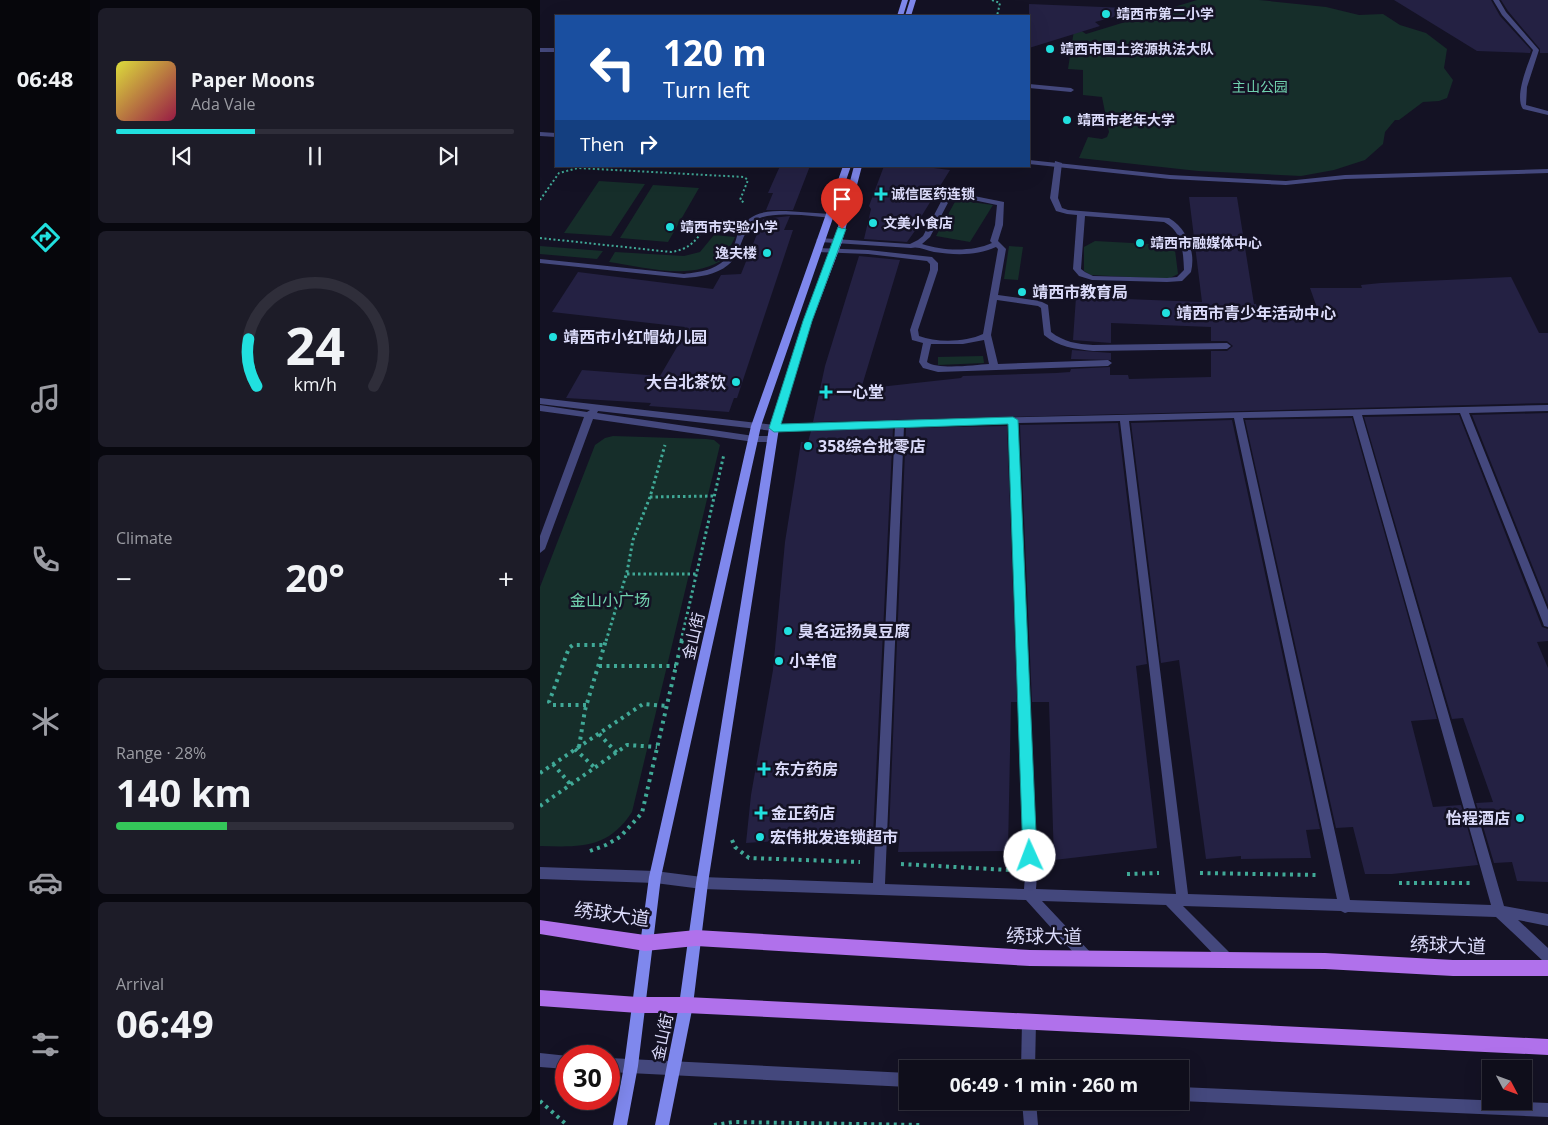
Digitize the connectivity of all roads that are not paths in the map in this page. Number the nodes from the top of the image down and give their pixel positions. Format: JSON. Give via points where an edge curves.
{"nodes":[{"id":1,"x":906,"y":0,"type":"edge"},
{"id":2,"x":913,"y":0,"type":"edge"},
{"id":3,"x":1496,"y":0,"type":"edge"},
{"id":4,"x":900,"y":15,"type":"edge"},
{"id":5,"x":908,"y":15,"type":"edge"},
{"id":6,"x":540,"y":50,"type":"edge"},
{"id":7,"x":555,"y":50,"type":"edge"},
{"id":8,"x":1030,"y":86,"type":"edge"},
{"id":9,"x":1071,"y":90,"type":"dead end"},
{"id":10,"x":1548,"y":113,"type":"edge"},
{"id":11,"x":540,"y":134,"type":"edge"},
{"id":12,"x":555,"y":135,"type":"edge"},
{"id":13,"x":1030,"y":162,"type":"edge"},
{"id":14,"x":1058,"y":164,"type":"junction"},
{"id":15,"x":847,"y":167,"type":"edge"},
{"id":16,"x":858,"y":167,"type":"edge"},
{"id":17,"x":1548,"y":171,"type":"edge"},
{"id":18,"x":1081,"y":213,"type":"junction"},
{"id":19,"x":828,"y":216,"type":"junction"},
{"id":20,"x":845,"y":217,"type":"junction"},
{"id":21,"x":916,"y":244,"type":"junction"},
{"id":22,"x":819,"y":245,"type":"junction"},
{"id":23,"x":995,"y":245,"type":"junction"},
{"id":24,"x":837,"y":246,"type":"junction"},
{"id":25,"x":540,"y":261,"type":"edge"},
{"id":26,"x":995,"y":297,"type":"junction"},
{"id":27,"x":987,"y":335,"type":"junction"},
{"id":28,"x":928,"y":342,"type":"junction"},
{"id":29,"x":1227,"y":346,"type":"dead end"},
{"id":30,"x":1108,"y":363,"type":"dead end"},
{"id":31,"x":994,"y":366,"type":"junction"},
{"id":32,"x":540,"y":400,"type":"edge"},
{"id":33,"x":598,"y":406,"type":"junction"},
{"id":34,"x":540,"y":408,"type":"edge"},
{"id":35,"x":1548,"y":408,"type":"edge"},
{"id":36,"x":1463,"y":410,"type":"junction"},
{"id":37,"x":1357,"y":412,"type":"junction"},
{"id":38,"x":590,"y":414,"type":"junction"},
{"id":39,"x":1238,"y":416,"type":"junction"},
{"id":40,"x":1124,"y":418,"type":"junction"},
{"id":41,"x":1013,"y":420,"type":"junction"},
{"id":42,"x":900,"y":423,"type":"junction"},
{"id":43,"x":756,"y":426,"type":"junction"},
{"id":44,"x":773,"y":434,"type":"junction"},
{"id":45,"x":754,"y":439,"type":"junction"},
{"id":46,"x":540,"y":549,"type":"edge"},
{"id":47,"x":1548,"y":623,"type":"edge"},
{"id":48,"x":540,"y":873,"type":"edge"},
{"id":49,"x":655,"y":877,"type":"junction"},
{"id":50,"x":702,"y":883,"type":"junction"},
{"id":51,"x":879,"y":889,"type":"junction"},
{"id":52,"x":1029,"y":895,"type":"junction"},
{"id":53,"x":1168,"y":900,"type":"junction"},
{"id":54,"x":1183,"y":900,"type":"junction"},
{"id":55,"x":1345,"y":907,"type":"junction"},
{"id":56,"x":1499,"y":912,"type":"junction"},
{"id":57,"x":1548,"y":920,"type":"edge"},
{"id":58,"x":540,"y":927,"type":"edge"},
{"id":59,"x":696,"y":938,"type":"junction"},
{"id":60,"x":645,"y":943,"type":"junction"},
{"id":61,"x":1548,"y":957,"type":"edge"},
{"id":62,"x":1087,"y":958,"type":"junction"},
{"id":63,"x":1227,"y":959,"type":"junction"},
{"id":64,"x":1548,"y":968,"type":"edge"},
{"id":65,"x":540,"y":998,"type":"edge"},
{"id":66,"x":638,"y":1005,"type":"junction"},
{"id":67,"x":686,"y":1005,"type":"junction"},
{"id":68,"x":1029,"y":1022,"type":"junction"},
{"id":69,"x":1548,"y":1047,"type":"edge"},
{"id":70,"x":540,"y":1060,"type":"edge"},
{"id":71,"x":1028,"y":1060,"type":"edge"},
{"id":72,"x":555,"y":1061,"type":"edge"},
{"id":73,"x":620,"y":1066,"type":"edge"},
{"id":74,"x":631,"y":1066,"type":"junction"},
{"id":75,"x":672,"y":1067,"type":"junction"},
{"id":76,"x":899,"y":1080,"type":"edge"},
{"id":77,"x":1189,"y":1094,"type":"edge"},
{"id":78,"x":1030,"y":1110,"type":"edge"},
{"id":79,"x":1548,"y":1110,"type":"edge"},
{"id":80,"x":620,"y":1125,"type":"edge"},
{"id":81,"x":662,"y":1125,"type":"edge"},
{"id":82,"x":1031,"y":1125,"type":"edge"}],
"edges":[{"from":1,"to":4,"type":"main road"},
{"from":2,"to":5,"type":"main road"},
{"from":3,"to":10,"type":"street","via":[[1536,50],[1524,87],[1523,105]]},
{"from":6,"to":7,"type":"street"},
{"from":8,"to":9,"type":"street"},
{"from":11,"to":12,"type":"street"},
{"from":13,"to":14,"type":"street"},
{"from":14,"to":17,"type":"street","via":[[1170,177],[1286,183],[1345,177]]},
{"from":14,"to":18,"type":"street","via":[[1055,204],[1059,209]]},
{"from":15,"to":19,"type":"main road","name":"金山街"},
{"from":16,"to":20,"type":"main road","name":"金山街"},
{"from":18,"to":18,"type":"street","via":[[1077,269],[1082,274],[1092,278],[1167,280],[1179,279],[1188,270],[1184,234],[1174,223]]},
{"from":19,"to":20,"type":"street"},
{"from":19,"to":22,"type":"main road","name":"金山街"},
{"from":19,"to":25,"type":"street","via":[[770,214],[750,220],[732,258],[717,269],[697,274],[684,276]]},
{"from":20,"to":24,"type":"main road","name":"金山街"},
{"from":21,"to":23,"type":"street","via":[[926,248],[978,252]]},
{"from":21,"to":23,"type":"street","via":[[926,237],[947,198],[960,195],[1001,204]]},
{"from":21,"to":24,"type":"street"},
{"from":22,"to":24,"type":"street"},
{"from":22,"to":43,"type":"main road","name":"金山街"},
{"from":23,"to":26,"type":"street","via":[[1002,249]]},
{"from":24,"to":28,"type":"street","via":[[918,257],[934,263],[913,336],[920,342]]},
{"from":24,"to":44,"type":"main road","name":"金山街","via":[[808,321]]},
{"from":26,"to":27,"type":"street"},
{"from":26,"to":29,"type":"street","via":[[1040,304],[1045,308],[1046,333],[1072,346]]},
{"from":27,"to":28,"type":"street","via":[[977,341]]},
{"from":27,"to":31,"type":"street"},
{"from":28,"to":31,"type":"street","via":[[923,358],[926,366],[931,368]]},
{"from":30,"to":31,"type":"street"},
{"from":32,"to":33,"type":"street"},
{"from":33,"to":38,"type":"street"},
{"from":33,"to":43,"type":"street"},
{"from":34,"to":38,"type":"street"},
{"from":35,"to":36,"type":"street"},
{"from":36,"to":37,"type":"street"},
{"from":36,"to":47,"type":"street"},
{"from":37,"to":39,"type":"street"},
{"from":37,"to":56,"type":"street"},
{"from":38,"to":45,"type":"street"},
{"from":38,"to":46,"type":"street"},
{"from":39,"to":40,"type":"street"},
{"from":39,"to":55,"type":"street"},
{"from":40,"to":41,"type":"street"},
{"from":40,"to":54,"type":"street"},
{"from":41,"to":42,"type":"street"},
{"from":41,"to":52,"type":"street","via":[[1031,876]]},
{"from":42,"to":44,"type":"street"},
{"from":42,"to":51,"type":"street"},
{"from":43,"to":44,"type":"street"},
{"from":43,"to":45,"type":"main road","name":"金山街"},
{"from":44,"to":45,"type":"street"},
{"from":44,"to":50,"type":"main road","name":"金山街"},
{"from":45,"to":49,"type":"main road","name":"金山街"},
{"from":48,"to":49,"type":"street"},
{"from":49,"to":50,"type":"street"},
{"from":49,"to":60,"type":"main road","name":"金山街"},
{"from":50,"to":51,"type":"street"},
{"from":50,"to":59,"type":"main road","name":"金山街"},
{"from":51,"to":52,"type":"street"},
{"from":52,"to":53,"type":"street"},
{"from":52,"to":62,"type":"street"},
{"from":53,"to":54,"type":"street"},
{"from":53,"to":63,"type":"street"},
{"from":54,"to":55,"type":"street"},
{"from":55,"to":56,"type":"street"},
{"from":56,"to":57,"type":"street"},
{"from":56,"to":61,"type":"street"},
{"from":58,"to":60,"type":"main road","name":"绣球大道"},
{"from":59,"to":60,"type":"main road","name":"绣球大道"},
{"from":59,"to":62,"type":"main road","name":"绣球大道","via":[[1030,958]]},
{"from":59,"to":67,"type":"main road","name":"金山街"},
{"from":60,"to":66,"type":"main road","name":"金山街"},
{"from":62,"to":63,"type":"main road","name":"绣球大道"},
{"from":63,"to":64,"type":"main road","name":"绣球大道","via":[[1453,968]]},
{"from":65,"to":66,"type":"main road"},
{"from":66,"to":67,"type":"main road"},
{"from":66,"to":74,"type":"main road","name":"金山街"},
{"from":67,"to":68,"type":"main road"},
{"from":67,"to":75,"type":"main road","name":"金山街"},
{"from":68,"to":69,"type":"main road"},
{"from":68,"to":71,"type":"street"},
{"from":70,"to":72,"type":"street"},
{"from":73,"to":74,"type":"street"},
{"from":74,"to":75,"type":"street"},
{"from":74,"to":80,"type":"main road","name":"金山街"},
{"from":75,"to":76,"type":"street"},
{"from":75,"to":81,"type":"main road","name":"金山街"},
{"from":77,"to":79,"type":"street"},
{"from":78,"to":82,"type":"street"}]}
